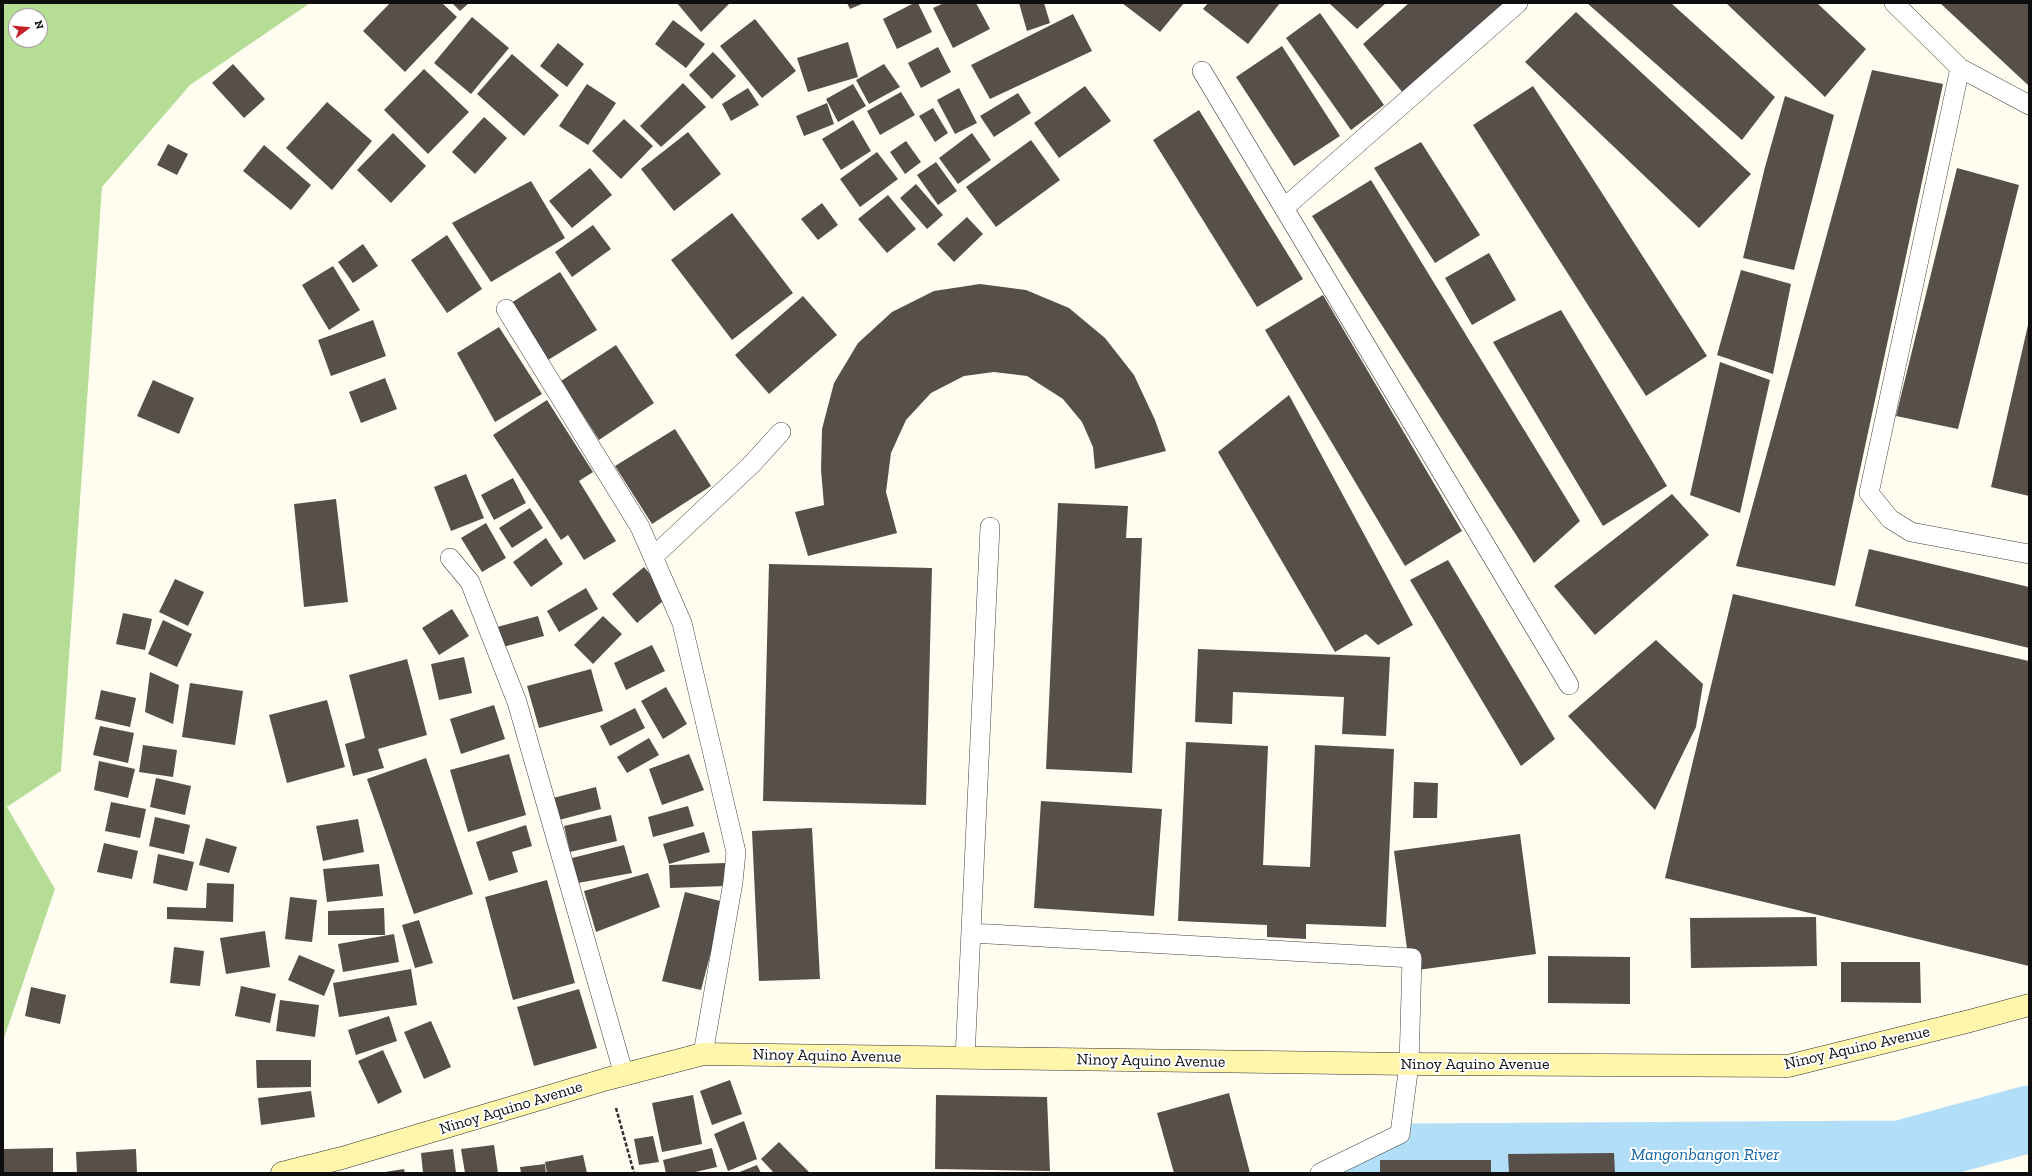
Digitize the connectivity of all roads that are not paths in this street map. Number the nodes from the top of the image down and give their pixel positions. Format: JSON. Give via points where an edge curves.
{"nodes":[{"id":1,"x":1518,"y":3,"type":"edge"},
{"id":2,"x":1894,"y":3,"type":"edge"},
{"id":3,"x":1960,"y":68,"type":"junction"},
{"id":4,"x":1202,"y":71,"type":"dead end"},
{"id":5,"x":2029,"y":105,"type":"edge"},
{"id":6,"x":1284,"y":208,"type":"junction"},
{"id":7,"x":506,"y":309,"type":"dead end"},
{"id":8,"x":781,"y":432,"type":"dead end"},
{"id":9,"x":990,"y":527,"type":"dead end"},
{"id":10,"x":2029,"y":554,"type":"edge"},
{"id":11,"x":653,"y":557,"type":"junction"},
{"id":12,"x":450,"y":558,"type":"dead end"},
{"id":13,"x":1569,"y":685,"type":"dead end"},
{"id":14,"x":971,"y":933,"type":"junction"},
{"id":15,"x":2029,"y":1005,"type":"edge"},
{"id":16,"x":703,"y":1054,"type":"junction"},
{"id":17,"x":965,"y":1058,"type":"junction"},
{"id":18,"x":1409,"y":1064,"type":"junction"},
{"id":19,"x":616,"y":1077,"type":"junction"},
{"id":20,"x":282,"y":1173,"type":"edge"},
{"id":21,"x":1320,"y":1173,"type":"edge"}],
"edges":[{"from":1,"to":6,"type":"lane"},
{"from":2,"to":3,"type":"lane"},
{"from":3,"to":5,"type":"lane"},
{"from":3,"to":10,"type":"lane","via":[[1869,492],[1890,519],[1910,532]]},
{"from":4,"to":6,"type":"lane"},
{"from":6,"to":13,"type":"lane"},
{"from":7,"to":11,"type":"lane","via":[[640,527]]},
{"from":8,"to":11,"type":"lane","via":[[742,474]]},
{"from":9,"to":14,"type":"lane"},
{"from":11,"to":16,"type":"lane","via":[[682,623],[736,852]]},
{"from":12,"to":19,"type":"lane","via":[[470,582],[517,702]]},
{"from":14,"to":17,"type":"lane"},
{"from":14,"to":18,"type":"lane","via":[[1412,958]]},
{"from":15,"to":18,"type":"main road","name":"Ninoy Aquino Avenue","via":[[1788,1066]]},
{"from":16,"to":17,"type":"main road","name":"Ninoy Aquino Avenue"},
{"from":16,"to":19,"type":"main road","name":"Ninoy Aquino Avenue"},
{"from":17,"to":18,"type":"main road","name":"Ninoy Aquino Avenue"},
{"from":18,"to":21,"type":"lane","via":[[1400,1134]]},
{"from":19,"to":20,"type":"main road","name":"Ninoy Aquino Avenue","via":[[342,1158]]}]}
